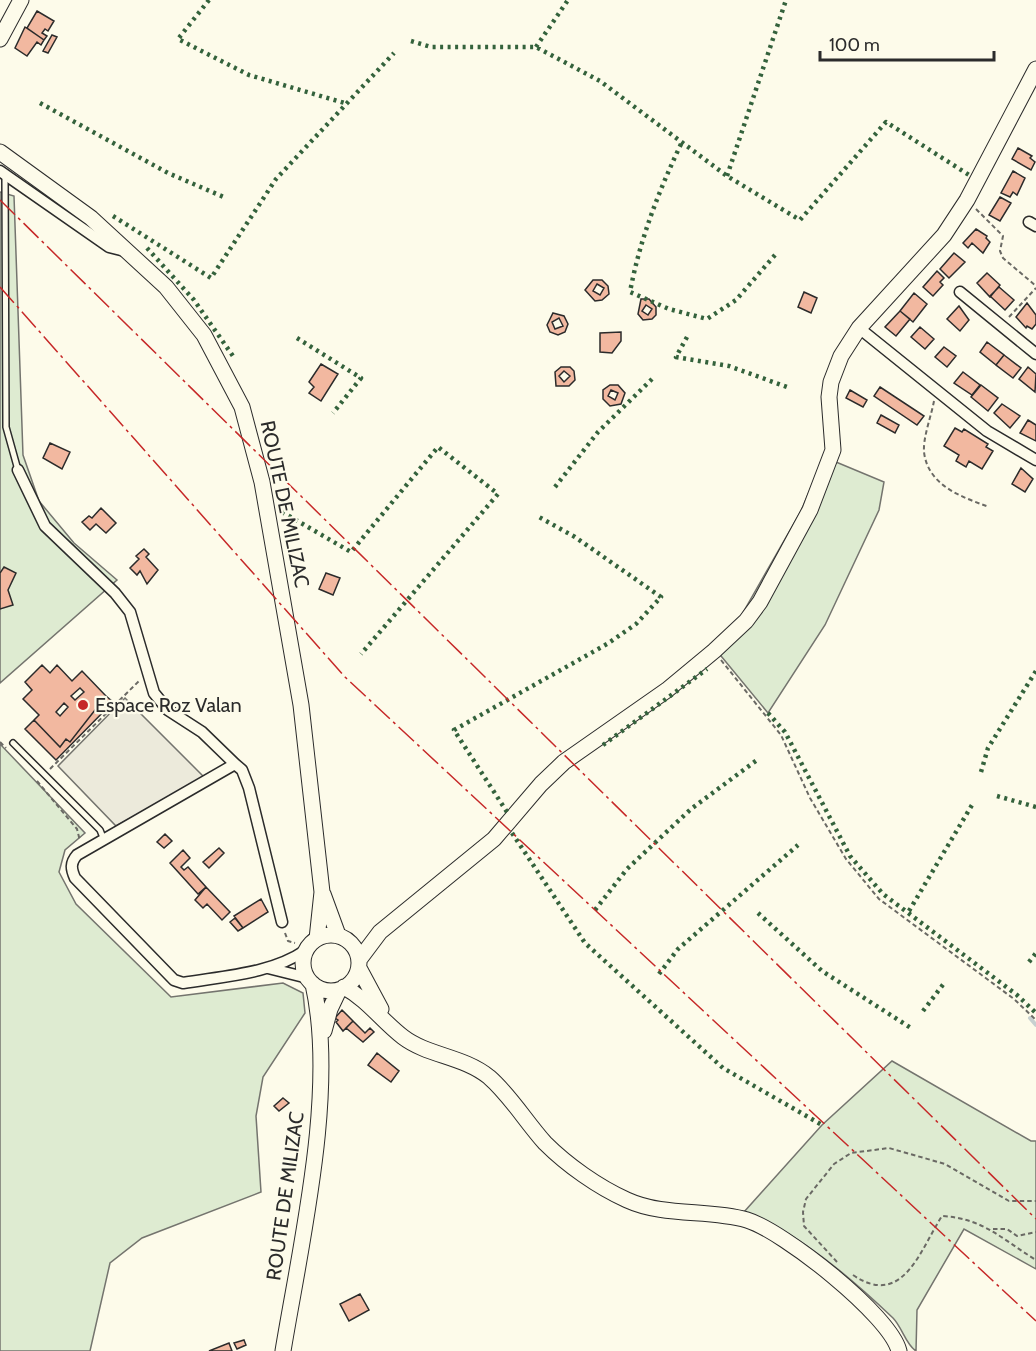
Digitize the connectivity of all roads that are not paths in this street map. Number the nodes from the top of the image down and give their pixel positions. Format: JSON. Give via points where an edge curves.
{"nodes":[{"id":1,"x":21,"y":0,"type":"edge"},
{"id":2,"x":0,"y":39,"type":"edge"},
{"id":3,"x":1036,"y":69,"type":"edge"},
{"id":4,"x":0,"y":152,"type":"edge"},
{"id":5,"x":2,"y":172,"type":"edge"},
{"id":6,"x":129,"y":252,"type":"junction"},
{"id":7,"x":960,"y":292,"type":"dead end"},
{"id":8,"x":859,"y":328,"type":"junction"},
{"id":9,"x":1036,"y":354,"type":"edge"},
{"id":10,"x":1036,"y":460,"type":"edge"},
{"id":11,"x":18,"y":470,"type":"joint"},
{"id":12,"x":13,"y":743,"type":"dead end"},
{"id":13,"x":235,"y":764,"type":"junction"},
{"id":14,"x":104,"y":840,"type":"junction"},
{"id":15,"x":322,"y":892,"type":"junction"},
{"id":16,"x":282,"y":922,"type":"road end"},
{"id":17,"x":380,"y":932,"type":"junction"},
{"id":18,"x":341,"y":937,"type":"junction"},
{"id":19,"x":310,"y":945,"type":"junction"},
{"id":20,"x":359,"y":964,"type":"junction"},
{"id":21,"x":267,"y":968,"type":"junction"},
{"id":22,"x":310,"y":981,"type":"junction"},
{"id":23,"x":342,"y":989,"type":"junction"},
{"id":24,"x":390,"y":1025,"type":"junction"},
{"id":25,"x":321,"y":1046,"type":"junction"},
{"id":26,"x":284,"y":1351,"type":"edge"},
{"id":27,"x":899,"y":1351,"type":"edge"}],
"edges":[{"from":1,"to":2,"type":"street"},
{"from":3,"to":8,"type":"street","via":[[967,200],[936,245]]},
{"from":4,"to":6,"type":"street","name":"ROUTE DE MILIZAC","via":[[91,218]]},
{"from":5,"to":6,"type":"street","via":[[109,247]]},
{"from":5,"to":11,"type":"lane","via":[[6,427]]},
{"from":6,"to":15,"type":"street","name":"ROUTE DE MILIZAC","via":[[166,287],[204,335],[242,407],[262,482],[288,622]]},
{"from":7,"to":9,"type":"street"},
{"from":8,"to":10,"type":"street","via":[[987,431]]},
{"from":8,"to":17,"type":"street","via":[[841,356],[831,382],[828,412],[833,450],[810,510],[746,621],[667,690],[564,762],[494,838]]},
{"from":11,"to":13,"type":"street","via":[[45,526],[130,612],[154,693],[168,710],[202,732]]},
{"from":12,"to":14,"type":"lane","via":[[100,830]]},
{"from":13,"to":14,"type":"street"},
{"from":13,"to":16,"type":"street","via":[[242,770],[249,788]]},
{"from":14,"to":21,"type":"street","via":[[72,861],[75,878],[174,980],[183,983]]},
{"from":15,"to":18,"type":"street","name":"ROUTE DE MILIZAC"},
{"from":15,"to":19,"type":"street","name":"ROUTE DE MILIZAC"},
{"from":17,"to":18,"type":"street"},
{"from":17,"to":20,"type":"street"},
{"from":18,"to":19,"type":"street","via":[[330,934]]},
{"from":18,"to":20,"type":"street","via":[[356,951]]},
{"from":19,"to":21,"type":"street","via":[[292,960]]},
{"from":19,"to":22,"type":"street","via":[[303,964]]},
{"from":20,"to":23,"type":"street","via":[[353,979]]},
{"from":20,"to":24,"type":"street"},
{"from":21,"to":22,"type":"street"},
{"from":22,"to":23,"type":"street","via":[[327,991]]},
{"from":22,"to":25,"type":"street","name":"ROUTE DE MILIZAC"},
{"from":23,"to":24,"type":"street","via":[[365,1001]]},
{"from":23,"to":25,"type":"street","name":"ROUTE DE MILIZAC","via":[[330,1009]]},
{"from":24,"to":27,"type":"street","via":[[417,1045],[468,1064],[490,1078],[546,1144],[586,1176],[624,1199],[643,1207],[729,1216],[765,1227],[874,1312],[891,1331]]},
{"from":25,"to":26,"type":"street","name":"ROUTE DE MILIZAC","via":[[318,1120]]}]}
